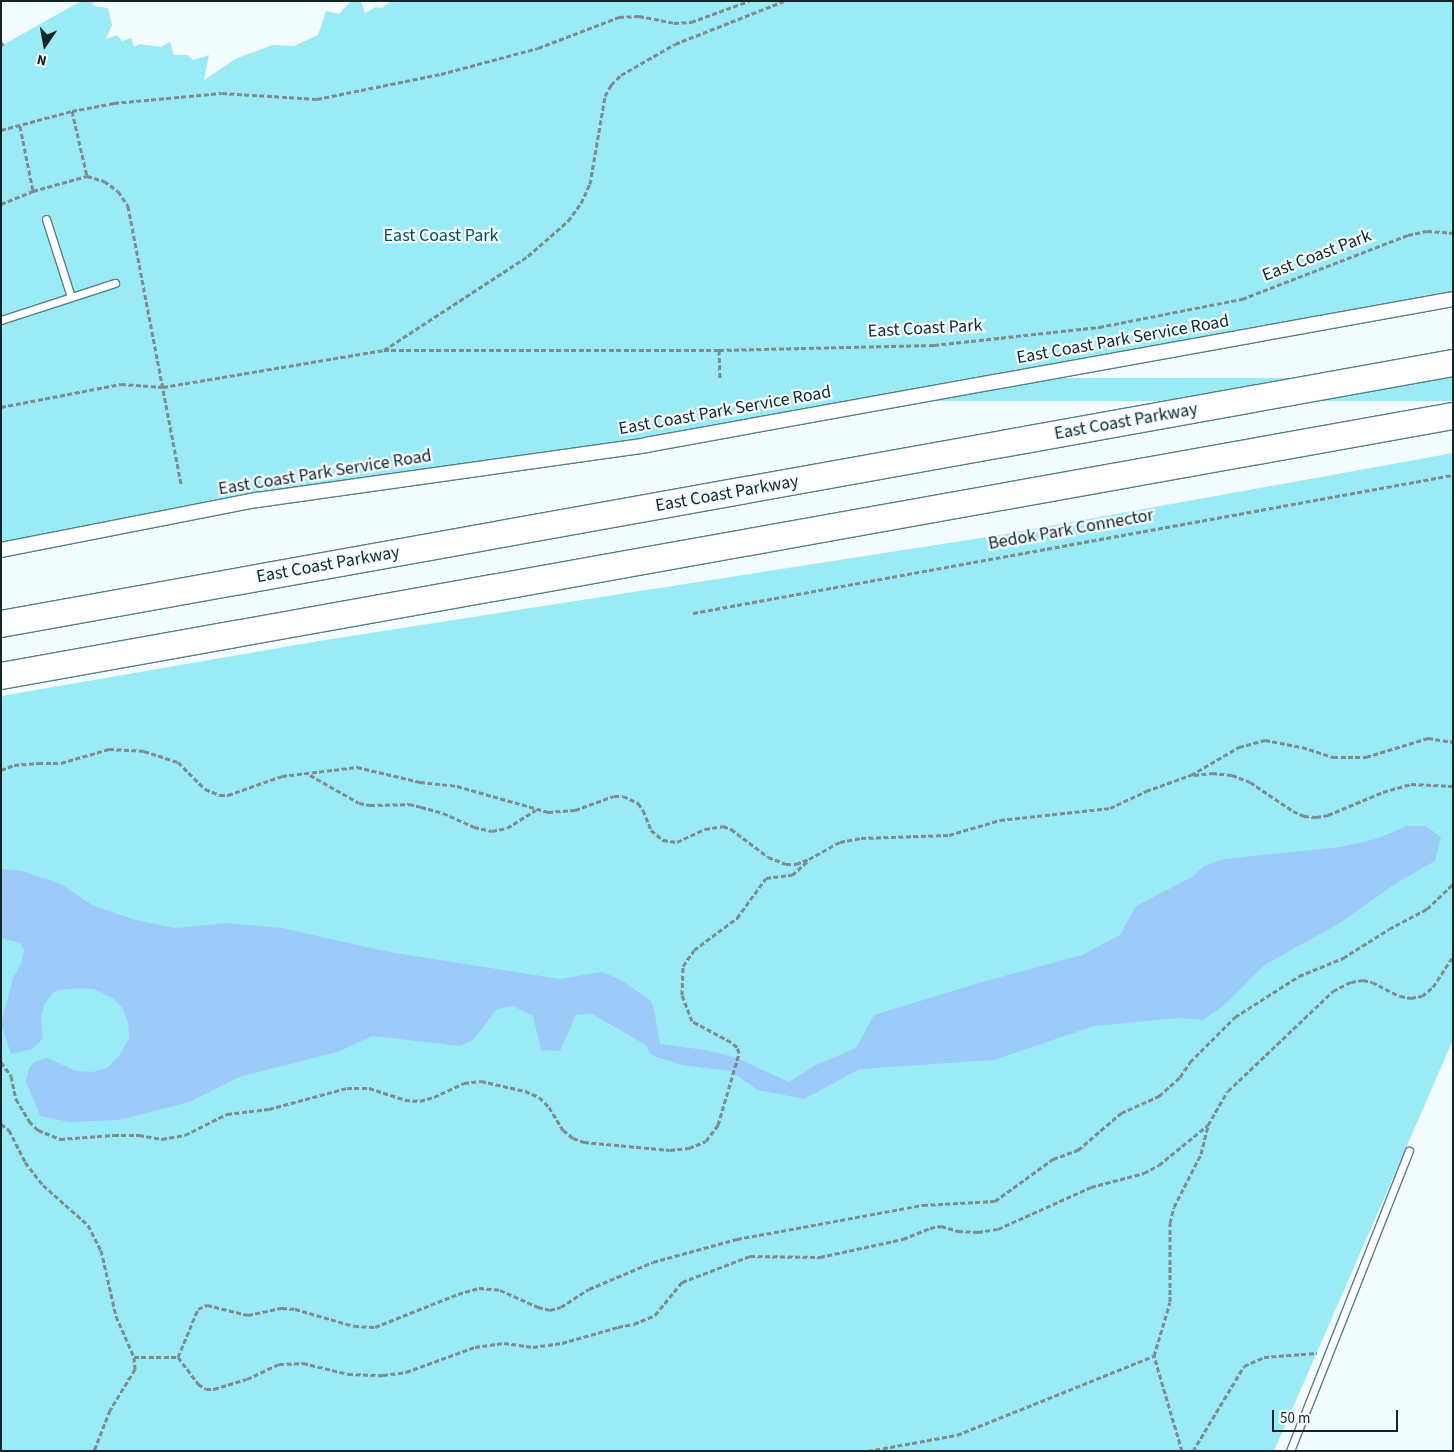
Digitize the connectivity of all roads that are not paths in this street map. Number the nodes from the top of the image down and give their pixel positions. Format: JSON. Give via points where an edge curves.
{"nodes":[{"id":1,"x":46,"y":219,"type":"dead end"},
{"id":2,"x":115,"y":282,"type":"dead end"},
{"id":3,"x":71,"y":297,"type":"junction"},
{"id":4,"x":1453,"y":299,"type":"edge"},
{"id":5,"x":1,"y":320,"type":"edge"},
{"id":6,"x":1453,"y":363,"type":"edge"},
{"id":7,"x":1453,"y":416,"type":"edge"},
{"id":8,"x":1,"y":550,"type":"edge"},
{"id":9,"x":1,"y":624,"type":"edge"},
{"id":10,"x":1,"y":676,"type":"edge"},
{"id":11,"x":1409,"y":1152,"type":"dead end"},
{"id":12,"x":1290,"y":1451,"type":"edge"}],
"edges":[{"from":1,"to":3,"type":"lane"},
{"from":2,"to":3,"type":"lane"},
{"from":3,"to":5,"type":"lane"},
{"from":4,"to":8,"type":"street","name":"East Coast Park Service Road","via":[[646,446],[257,500]]},
{"from":6,"to":9,"type":"highway","name":"East Coast Parkway"},
{"from":7,"to":10,"type":"highway"},
{"from":11,"to":12,"type":"lane"}]}
